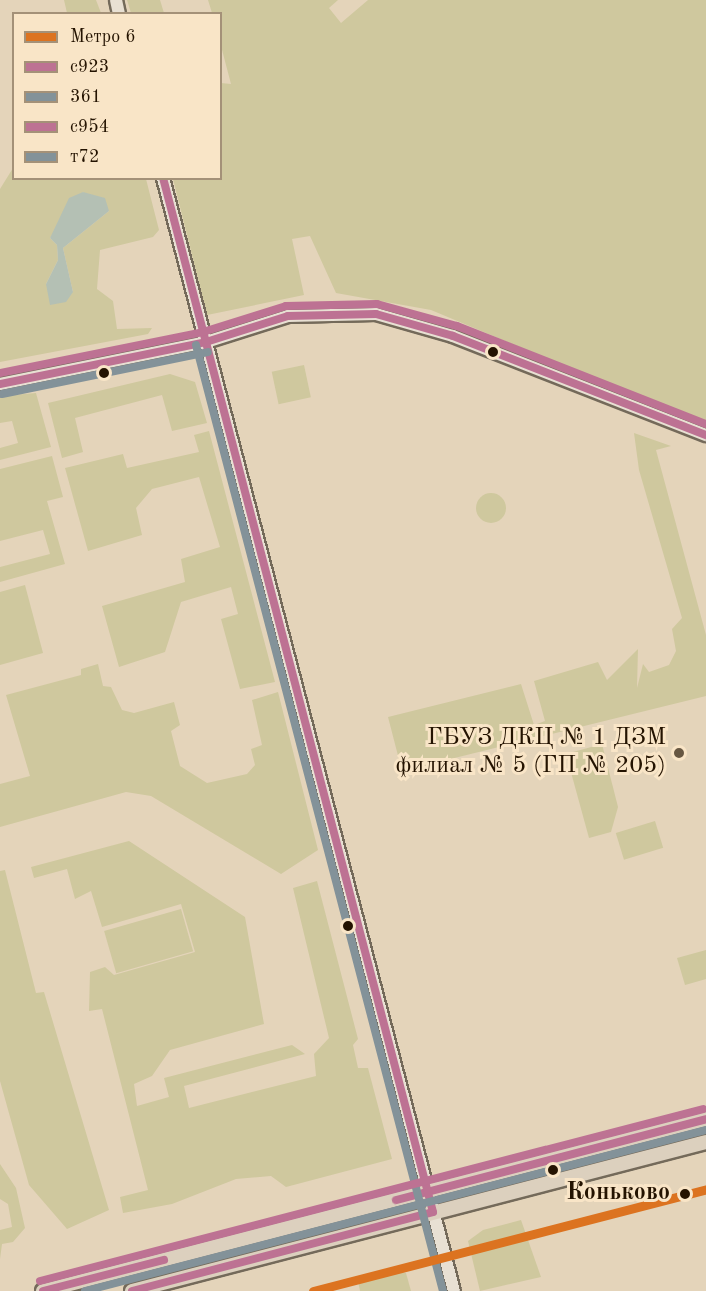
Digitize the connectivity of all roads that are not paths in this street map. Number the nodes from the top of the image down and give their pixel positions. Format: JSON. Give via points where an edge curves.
{"nodes":[{"id":1,"x":164,"y":180,"type":"edge"},
{"id":2,"x":206,"y":342,"type":"junction"},
{"id":3,"x":0,"y":384,"type":"edge"},
{"id":4,"x":706,"y":435,"type":"edge"},
{"id":5,"x":706,"y":1119,"type":"edge"},
{"id":6,"x":706,"y":1142,"type":"edge"},
{"id":7,"x":426,"y":1192,"type":"junction"},
{"id":8,"x":433,"y":1212,"type":"junction"},
{"id":9,"x":43,"y":1291,"type":"edge"},
{"id":10,"x":132,"y":1291,"type":"edge"},
{"id":11,"x":454,"y":1291,"type":"edge"}],
"edges":[{"from":1,"to":2,"type":"main road"},
{"from":2,"to":3,"type":"main road"},
{"from":2,"to":4,"type":"main road","via":[[288,316],[383,315],[453,336]]},
{"from":2,"to":7,"type":"main road"},
{"from":5,"to":7,"type":"main road"},
{"from":6,"to":8,"type":"main road"},
{"from":7,"to":8,"type":"main road"},
{"from":7,"to":9,"type":"main road"},
{"from":8,"to":10,"type":"main road"},
{"from":8,"to":11,"type":"main road"}]}
